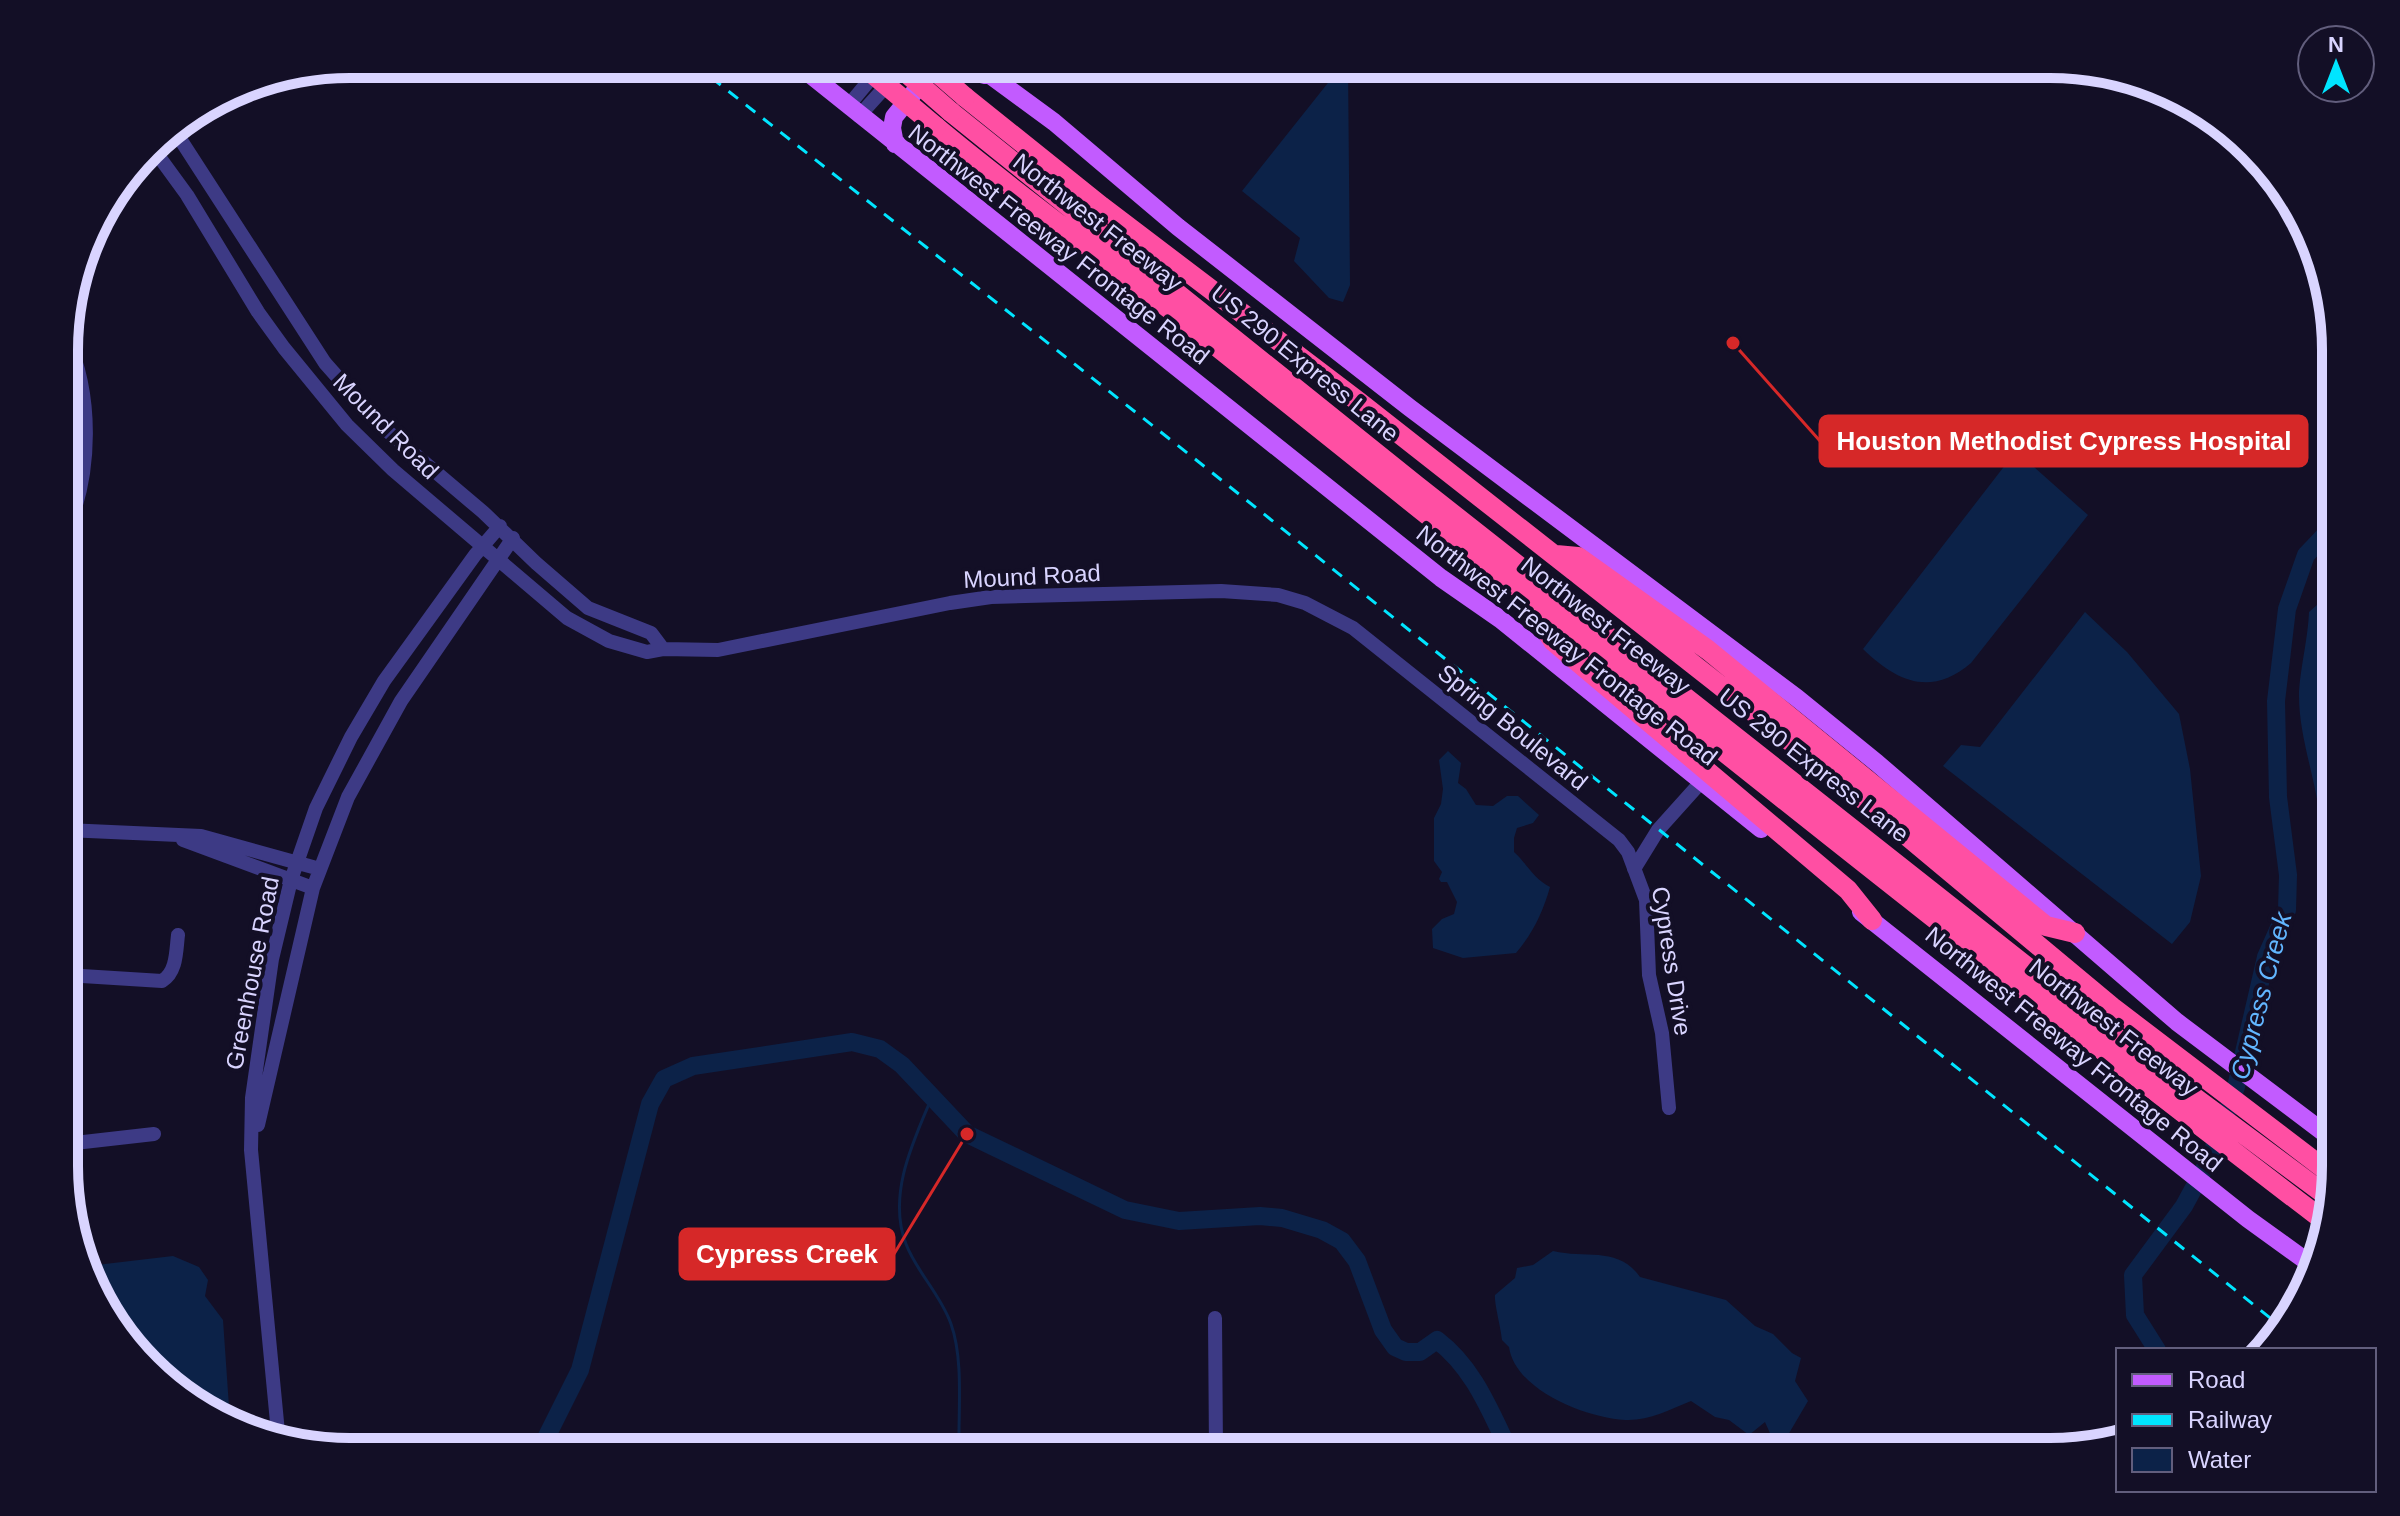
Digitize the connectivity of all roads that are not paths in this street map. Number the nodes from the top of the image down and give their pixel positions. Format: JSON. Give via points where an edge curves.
{"nodes":[{"id":1,"x":814,"y":79,"type":"edge"},
{"id":2,"x":874,"y":79,"type":"edge"},
{"id":3,"x":878,"y":79,"type":"edge"},
{"id":4,"x":889,"y":79,"type":"edge"},
{"id":5,"x":919,"y":79,"type":"edge"},
{"id":6,"x":925,"y":79,"type":"edge"},
{"id":7,"x":938,"y":79,"type":"edge"},
{"id":8,"x":993,"y":79,"type":"edge"},
{"id":9,"x":958,"y":104,"type":"junction"},
{"id":10,"x":853,"y":111,"type":"junction"},
{"id":11,"x":180,"y":138,"type":"edge"},
{"id":12,"x":895,"y":144,"type":"junction"},
{"id":13,"x":159,"y":157,"type":"edge"},
{"id":14,"x":78,"y":374,"type":"edge"},
{"id":15,"x":78,"y":488,"type":"edge"},
{"id":16,"x":500,"y":526,"type":"junction"},
{"id":17,"x":513,"y":538,"type":"junction"},
{"id":18,"x":483,"y":546,"type":"junction"},
{"id":19,"x":1554,"y":555,"type":"junction"},
{"id":20,"x":498,"y":560,"type":"junction"},
{"id":21,"x":1520,"y":591,"type":"junction"},
{"id":22,"x":1353,"y":628,"type":"joint"},
{"id":23,"x":663,"y":649,"type":"junction"},
{"id":24,"x":1702,"y":781,"type":"junction"},
{"id":25,"x":78,"y":831,"type":"edge"},
{"id":26,"x":175,"y":836,"type":"junction"},
{"id":27,"x":297,"y":862,"type":"junction"},
{"id":28,"x":320,"y":869,"type":"junction"},
{"id":29,"x":1634,"y":869,"type":"junction"},
{"id":30,"x":291,"y":880,"type":"junction"},
{"id":31,"x":313,"y":888,"type":"junction"},
{"id":32,"x":1872,"y":920,"type":"junction"},
{"id":33,"x":2075,"y":933,"type":"junction"},
{"id":34,"x":178,"y":935,"type":"dead end"},
{"id":35,"x":78,"y":976,"type":"edge"},
{"id":36,"x":1669,"y":1108,"type":"dead end"},
{"id":37,"x":2321,"y":1131,"type":"edge"},
{"id":38,"x":154,"y":1134,"type":"dead end"},
{"id":39,"x":78,"y":1143,"type":"edge"},
{"id":40,"x":251,"y":1150,"type":"junction"},
{"id":41,"x":2273,"y":1156,"type":"junction"},
{"id":42,"x":2321,"y":1172,"type":"edge"},
{"id":43,"x":2320,"y":1191,"type":"edge"},
{"id":44,"x":2318,"y":1213,"type":"edge"},
{"id":45,"x":2305,"y":1260,"type":"edge"},
{"id":46,"x":1215,"y":1318,"type":"dead end"},
{"id":47,"x":278,"y":1428,"type":"edge"},
{"id":48,"x":1216,"y":1437,"type":"edge"}],
"edges":[{"from":1,"to":10,"type":"main road","name":"Northwest Freeway Frontage Road"},
{"from":2,"to":10,"type":"street"},
{"from":3,"to":21,"type":"highway","name":"Northwest Freeway","bridge":true},
{"from":4,"to":10,"type":"street"},
{"from":5,"to":9,"type":"highway","name":"US 290 Express Lane","bridge":true},
{"from":6,"to":12,"type":"main road","via":[[894,117]]},
{"from":7,"to":9,"type":"highway","name":"Northwest Freeway","bridge":true},
{"from":8,"to":33,"type":"main road","via":[[1410,408],[1797,698]]},
{"from":9,"to":19,"type":"highway","name":"Northwest Freeway","via":[[1101,206]]},
{"from":9,"to":41,"type":"highway","name":"US 290 Express Lane","via":[[1429,495]]},
{"from":10,"to":12,"type":"main road","name":"Northwest Freeway Frontage Road"},
{"from":11,"to":16,"type":"street","name":"Mound Road","via":[[325,363],[379,424]]},
{"from":12,"to":24,"type":"main road","name":"Northwest Freeway Frontage Road"},
{"from":13,"to":18,"type":"street","name":"Mound Road","via":[[258,312],[316,389],[393,470]]},
{"from":14,"to":15,"type":"street","via":[[85,431]]},
{"from":16,"to":17,"type":"street","name":"Mound Road"},
{"from":16,"to":18,"type":"street","name":"Greenhouse Road"},
{"from":17,"to":20,"type":"street","name":"Greenhouse Road"},
{"from":17,"to":23,"type":"street","name":"Mound Road","via":[[588,608],[651,633]]},
{"from":18,"to":20,"type":"street","name":"Mound Road"},
{"from":18,"to":27,"type":"street","name":"Greenhouse Road","via":[[384,681],[351,737]]},
{"from":19,"to":33,"type":"highway","via":[[1578,557],[1634,596],[1821,740],[2046,926]]},
{"from":19,"to":41,"type":"highway","name":"Northwest Freeway","via":[[1829,772],[2169,1052]]},
{"from":20,"to":23,"type":"street","name":"Mound Road","via":[[567,618],[609,641],[647,652]]},
{"from":20,"to":28,"type":"street","name":"Greenhouse Road","via":[[401,701],[348,797]]},
{"from":21,"to":32,"type":"highway","via":[[1553,641],[1848,890]]},
{"from":21,"to":41,"type":"highway","name":"Northwest Freeway","via":[[2153,1091]]},
{"from":22,"to":23,"type":"street","name":"Mound Road","via":[[1278,595],[1024,595],[950,603],[718,650]]},
{"from":22,"to":29,"type":"street","name":"Spring Boulevard","via":[[1619,840]]},
{"from":24,"to":29,"type":"street","via":[[1658,830]]},
{"from":24,"to":32,"type":"main road","name":"Northwest Freeway Frontage Road"},
{"from":25,"to":26,"type":"street"},
{"from":26,"to":27,"type":"street","via":[[201,836]]},
{"from":26,"to":30,"type":"street"},
{"from":27,"to":28,"type":"street"},
{"from":27,"to":30,"type":"street","name":"Greenhouse Road"},
{"from":28,"to":31,"type":"street","name":"Greenhouse Road"},
{"from":29,"to":36,"type":"street","name":"Cypress Drive","via":[[1646,900],[1649,975],[1662,1033]]},
{"from":30,"to":31,"type":"street"},
{"from":30,"to":40,"type":"street","name":"Greenhouse Road","via":[[259,1036]]},
{"from":31,"to":40,"type":"street","name":"Greenhouse Road"},
{"from":32,"to":45,"type":"main road","name":"Northwest Freeway Frontage Road"},
{"from":33,"to":37,"type":"main road","via":[[2177,1022]]},
{"from":34,"to":35,"type":"street","via":[[173,970],[162,981]]},
{"from":38,"to":39,"type":"street"},
{"from":40,"to":47,"type":"street","name":"Greenhouse Road"},
{"from":41,"to":42,"type":"highway","name":"Northwest Freeway"},
{"from":41,"to":43,"type":"highway","name":"US 290 Express Lane"},
{"from":41,"to":44,"type":"highway","name":"Northwest Freeway"},
{"from":46,"to":48,"type":"street"}]}
